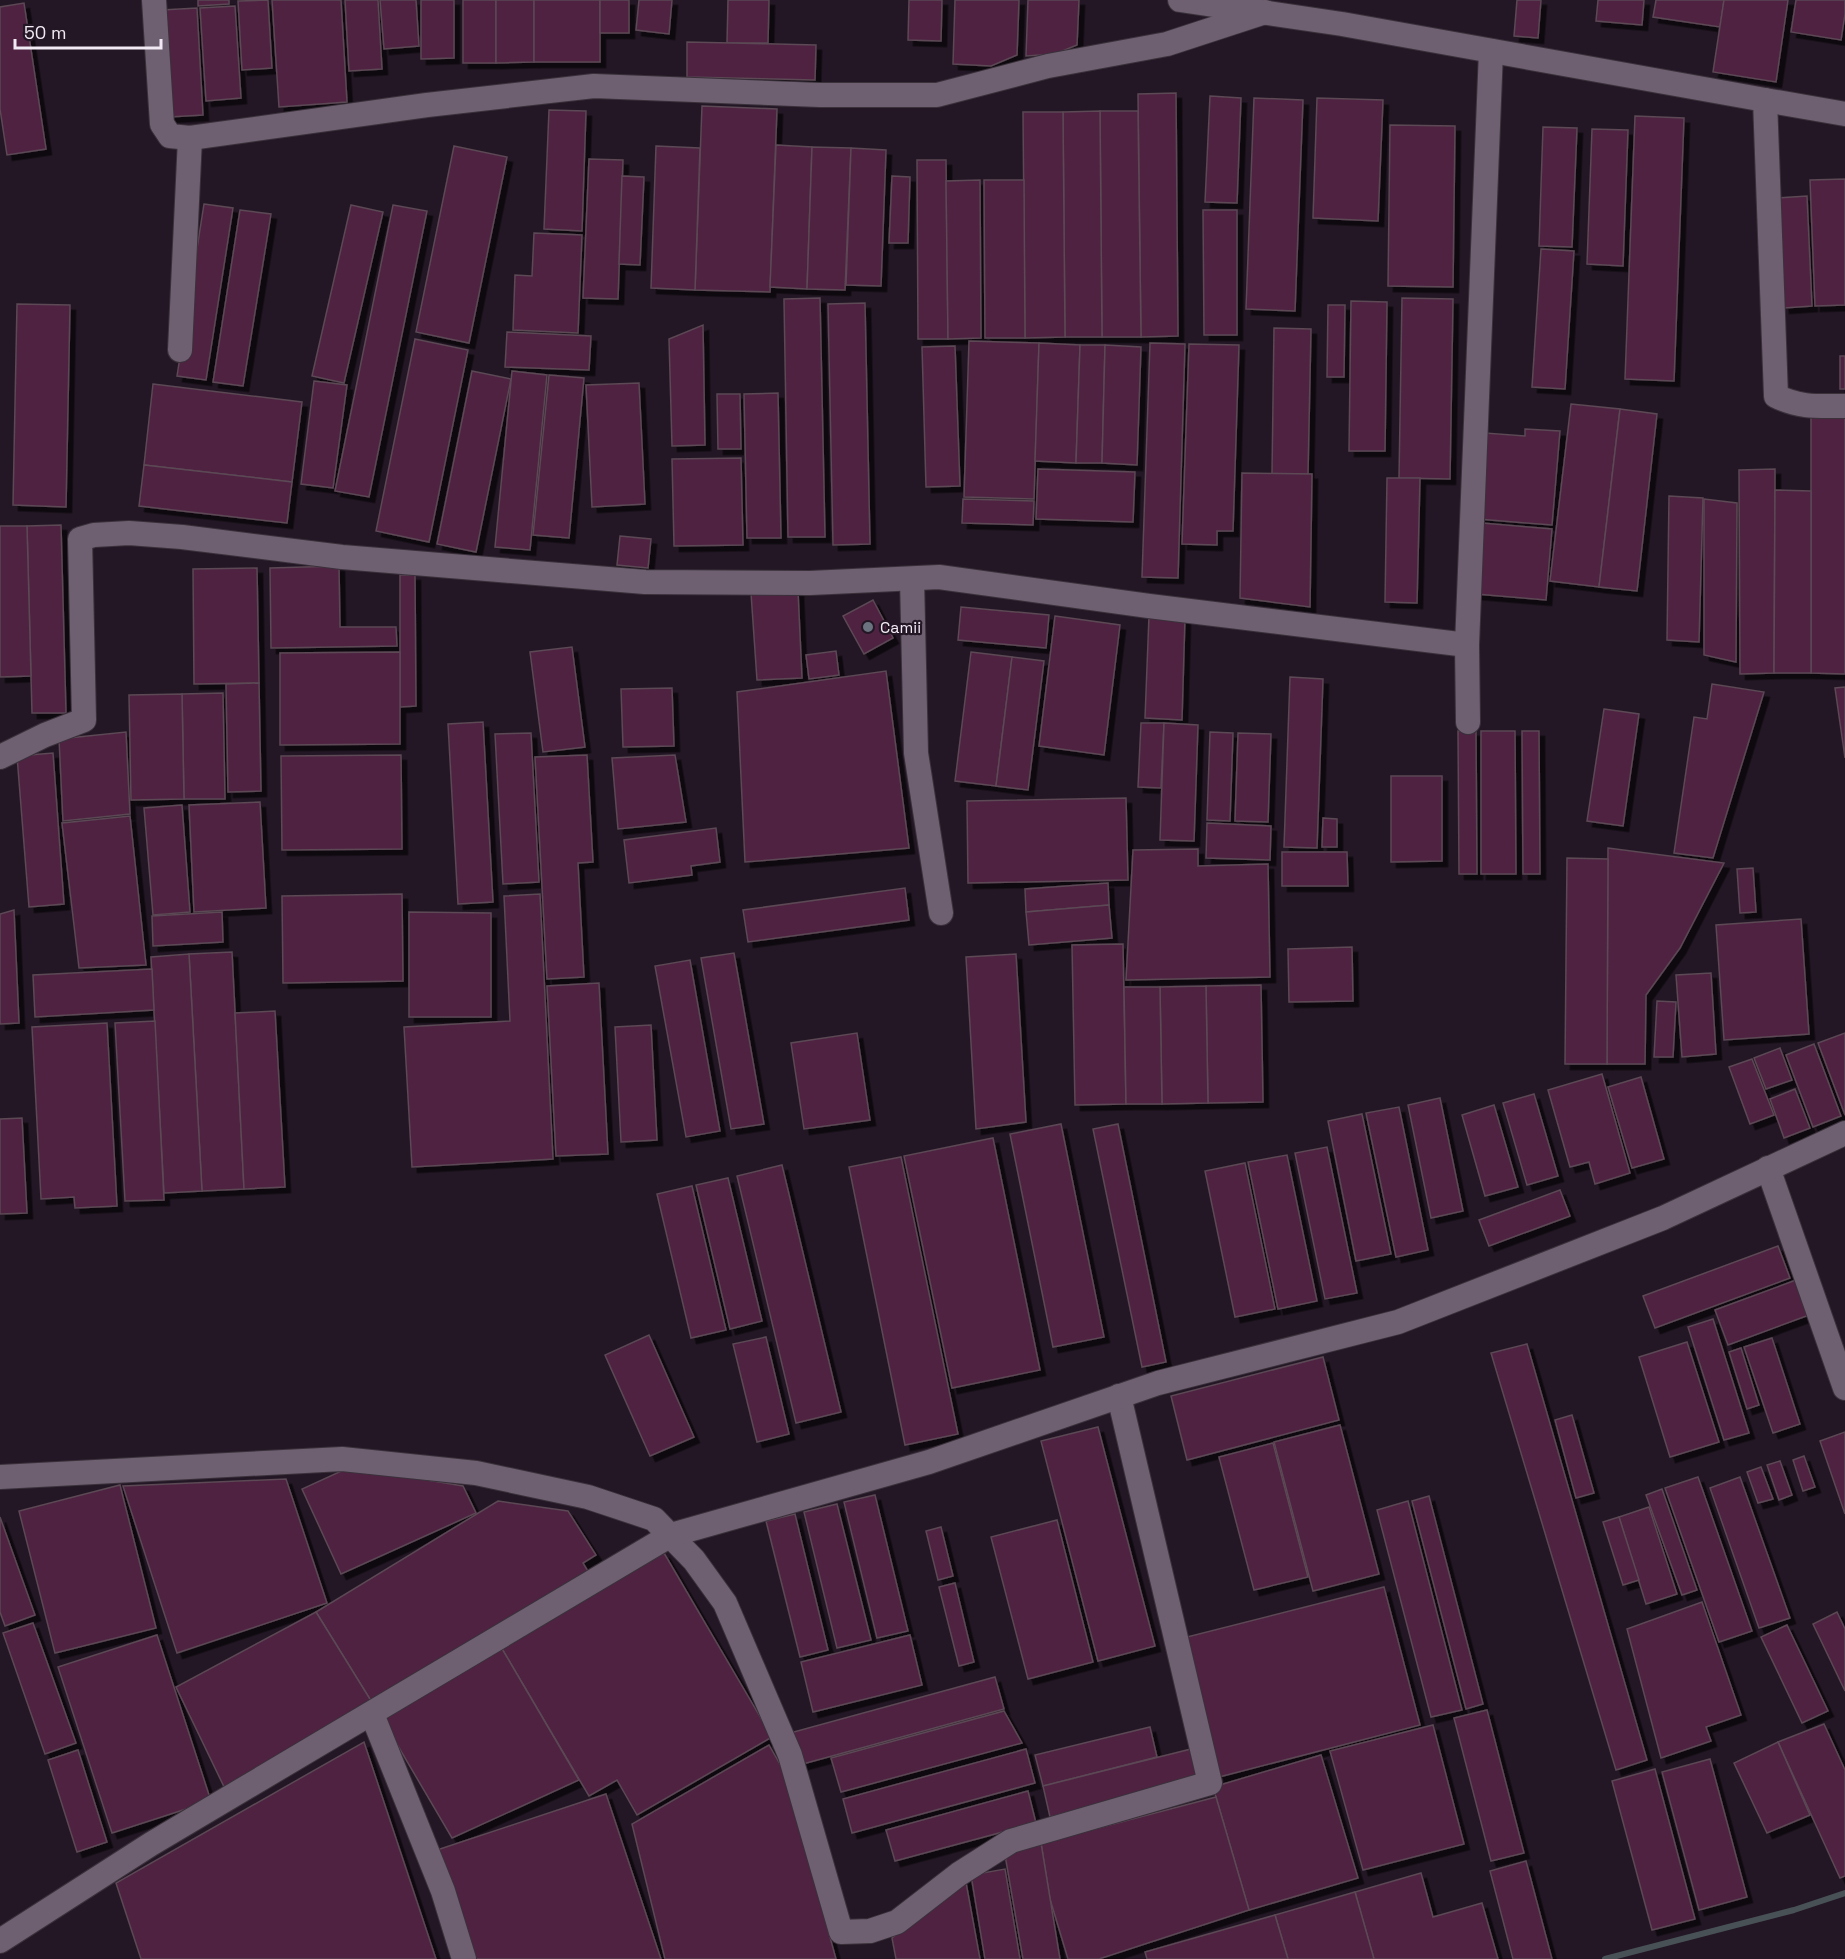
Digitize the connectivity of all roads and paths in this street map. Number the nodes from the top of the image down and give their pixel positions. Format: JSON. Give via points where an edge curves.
{"nodes":[{"id":1,"x":154,"y":0,"type":"edge"},
{"id":2,"x":1180,"y":0,"type":"edge"},
{"id":3,"x":1265,"y":12,"type":"junction"},
{"id":4,"x":1491,"y":51,"type":"junction"},
{"id":5,"x":1765,"y":100,"type":"junction"},
{"id":6,"x":1845,"y":114,"type":"edge"},
{"id":7,"x":190,"y":138,"type":"junction"},
{"id":8,"x":180,"y":350,"type":"dead end"},
{"id":9,"x":1845,"y":406,"type":"edge"},
{"id":10,"x":912,"y":579,"type":"junction"},
{"id":11,"x":1467,"y":645,"type":"junction"},
{"id":12,"x":1468,"y":723,"type":"dead end"},
{"id":13,"x":0,"y":757,"type":"edge"},
{"id":14,"x":941,"y":913,"type":"dead end"},
{"id":15,"x":1845,"y":1133,"type":"edge"},
{"id":16,"x":1767,"y":1168,"type":"junction"},
{"id":17,"x":1845,"y":1389,"type":"edge"},
{"id":18,"x":1119,"y":1396,"type":"junction"},
{"id":19,"x":0,"y":1478,"type":"edge"},
{"id":20,"x":671,"y":1536,"type":"junction"},
{"id":21,"x":372,"y":1713,"type":"junction"},
{"id":22,"x":0,"y":1941,"type":"edge"},
{"id":23,"x":464,"y":1959,"type":"edge"}],
"edges":[{"from":1,"to":7,"type":"street","via":[[162,124],[170,136]]},
{"from":2,"to":3,"type":"street"},
{"from":3,"to":4,"type":"street"},
{"from":3,"to":7,"type":"street","via":[[1167,44],[1048,66],[937,95],[820,96],[594,86]]},
{"from":4,"to":5,"type":"street"},
{"from":4,"to":11,"type":"street"},
{"from":5,"to":6,"type":"street"},
{"from":5,"to":9,"type":"street","via":[[1776,396],[1791,404]]},
{"from":7,"to":8,"type":"street"},
{"from":10,"to":11,"type":"street","via":[[939,577]]},
{"from":10,"to":13,"type":"street","via":[[645,582],[342,557],[182,537],[94,535],[80,539],[84,720]]},
{"from":10,"to":14,"type":"street","via":[[916,753]]},
{"from":11,"to":12,"type":"street"},
{"from":15,"to":16,"type":"street"},
{"from":16,"to":17,"type":"street"},
{"from":16,"to":18,"type":"street","via":[[1663,1218],[1398,1323]]},
{"from":18,"to":20,"type":"street","via":[[929,1462]]},
{"from":18,"to":20,"type":"street","via":[[1210,1783],[1011,1841],[959,1874],[897,1922],[870,1931],[841,1932],[790,1755],[730,1613],[694,1560]]},
{"from":19,"to":20,"type":"street","via":[[342,1459],[476,1473],[588,1497],[654,1519]]},
{"from":20,"to":21,"type":"street"},
{"from":21,"to":22,"type":"street","via":[[152,1844]]},
{"from":21,"to":23,"type":"street","via":[[443,1891]]}]}
